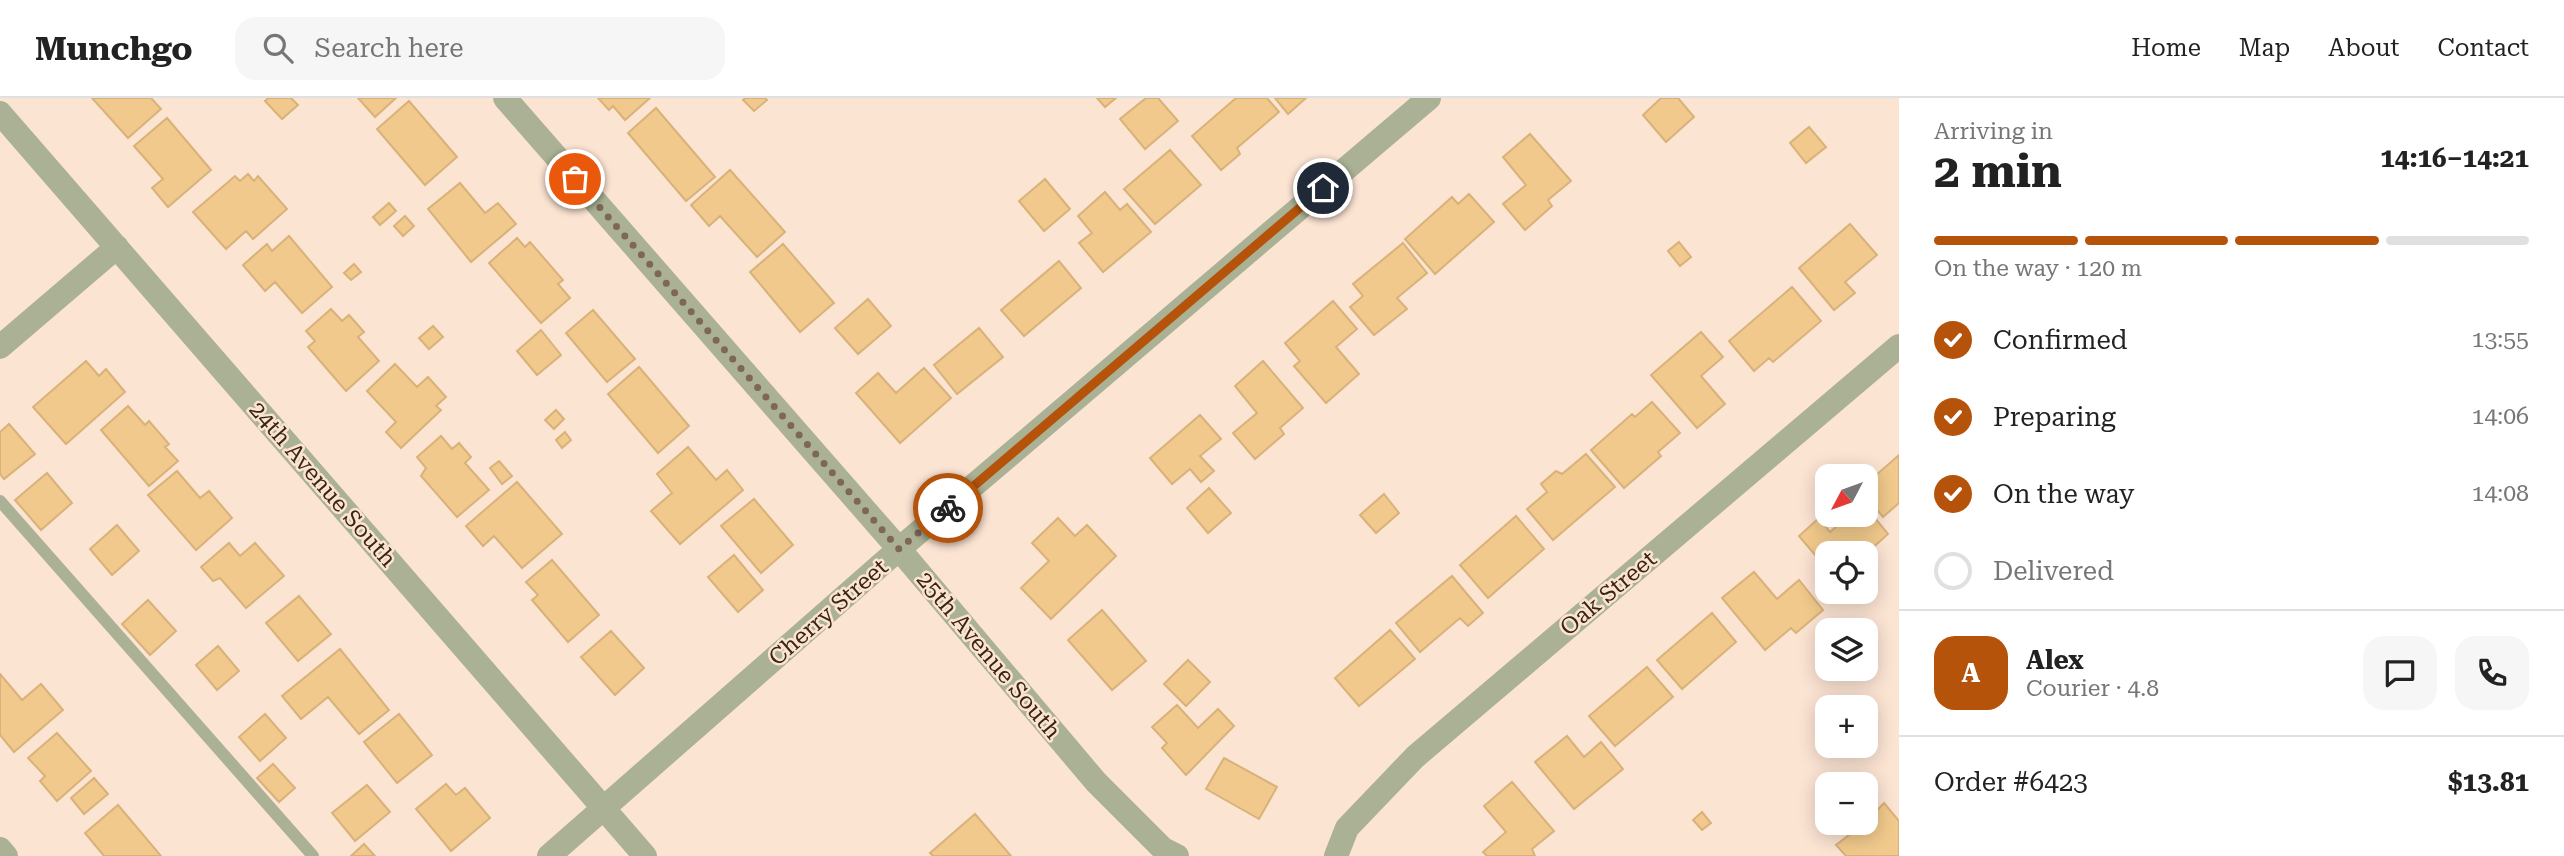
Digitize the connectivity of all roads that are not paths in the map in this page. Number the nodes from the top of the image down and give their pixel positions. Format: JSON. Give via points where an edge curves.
{"nodes":[{"id":1,"x":505,"y":98,"type":"edge"},
{"id":2,"x":1429,"y":98,"type":"edge"},
{"id":3,"x":0,"y":113,"type":"edge"},
{"id":4,"x":117,"y":247,"type":"junction"},
{"id":5,"x":1899,"y":346,"type":"edge"},
{"id":6,"x":0,"y":347,"type":"edge"},
{"id":7,"x":0,"y":500,"type":"edge"},
{"id":8,"x":899,"y":549,"type":"junction"},
{"id":9,"x":605,"y":809,"type":"junction"},
{"id":10,"x":0,"y":849,"type":"edge"},
{"id":11,"x":6,"y":856,"type":"edge"},
{"id":12,"x":313,"y":856,"type":"edge"},
{"id":13,"x":549,"y":856,"type":"edge"},
{"id":14,"x":645,"y":856,"type":"edge"},
{"id":15,"x":1177,"y":856,"type":"edge"},
{"id":16,"x":1336,"y":856,"type":"edge"}],
"edges":[{"from":1,"to":8,"type":"street","name":"25th Avenue South"},
{"from":2,"to":8,"type":"street","name":"Cherry Street"},
{"from":3,"to":4,"type":"street","name":"24th Avenue South"},
{"from":4,"to":6,"type":"street"},
{"from":4,"to":9,"type":"street","name":"24th Avenue South"},
{"from":5,"to":16,"type":"street","name":"Oak Street","via":[[1415,757],[1347,828]]},
{"from":7,"to":12,"type":"lane"},
{"from":8,"to":9,"type":"street","name":"Cherry Street"},
{"from":8,"to":15,"type":"street","name":"25th Avenue South","via":[[1096,782],[1163,849]]},
{"from":9,"to":13,"type":"street","name":"Cherry Street"},
{"from":9,"to":14,"type":"street","name":"24th Avenue South"},
{"from":10,"to":11,"type":"street"}]}
